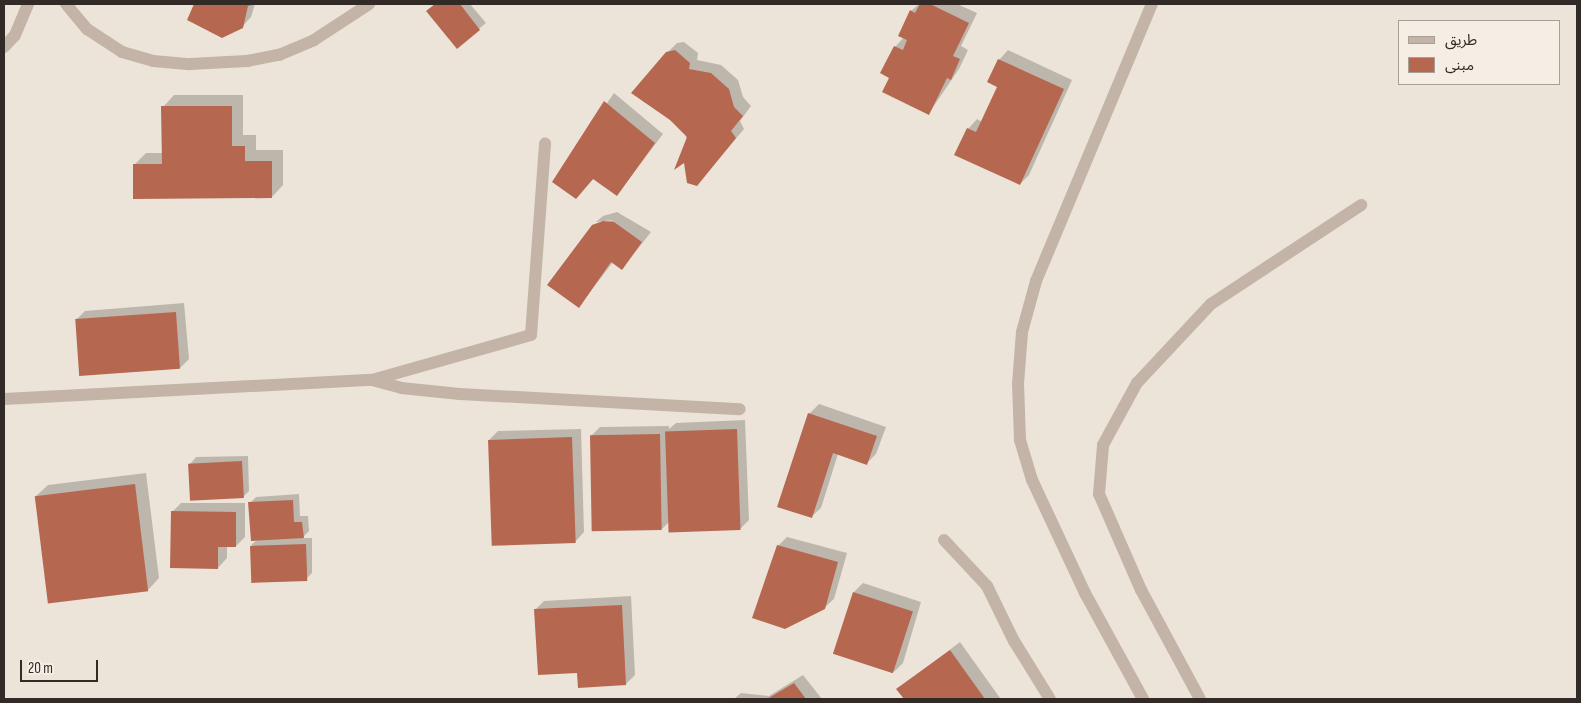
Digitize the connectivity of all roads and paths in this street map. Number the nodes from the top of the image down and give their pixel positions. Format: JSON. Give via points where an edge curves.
{"nodes":[{"id":1,"x":28,"y":4,"type":"edge"},
{"id":2,"x":66,"y":4,"type":"edge"},
{"id":3,"x":370,"y":4,"type":"edge"},
{"id":4,"x":1152,"y":4,"type":"edge"},
{"id":5,"x":4,"y":47,"type":"edge"},
{"id":6,"x":545,"y":144,"type":"dead end"},
{"id":7,"x":1361,"y":205,"type":"dead end"},
{"id":8,"x":372,"y":380,"type":"junction"},
{"id":9,"x":4,"y":399,"type":"edge"},
{"id":10,"x":740,"y":409,"type":"dead end"},
{"id":11,"x":944,"y":540,"type":"dead end"},
{"id":12,"x":1050,"y":699,"type":"edge"},
{"id":13,"x":1143,"y":699,"type":"edge"},
{"id":14,"x":1200,"y":699,"type":"edge"}],
"edges":[{"from":1,"to":5,"type":"street","via":[[15,34]]},
{"from":2,"to":3,"type":"street","via":[[87,29],[122,52],[153,61],[190,64],[247,62],[279,55],[314,40]]},
{"from":4,"to":13,"type":"street","via":[[1036,281],[1022,332],[1018,384],[1020,440],[1035,488],[1085,593]]},
{"from":6,"to":8,"type":"street","via":[[531,335]]},
{"from":7,"to":14,"type":"street","via":[[1211,304],[1137,382],[1103,445],[1099,494],[1142,590]]},
{"from":8,"to":9,"type":"street"},
{"from":8,"to":10,"type":"street","via":[[401,388],[460,394]]},
{"from":11,"to":12,"type":"street","via":[[987,586],[1014,641]]}]}
